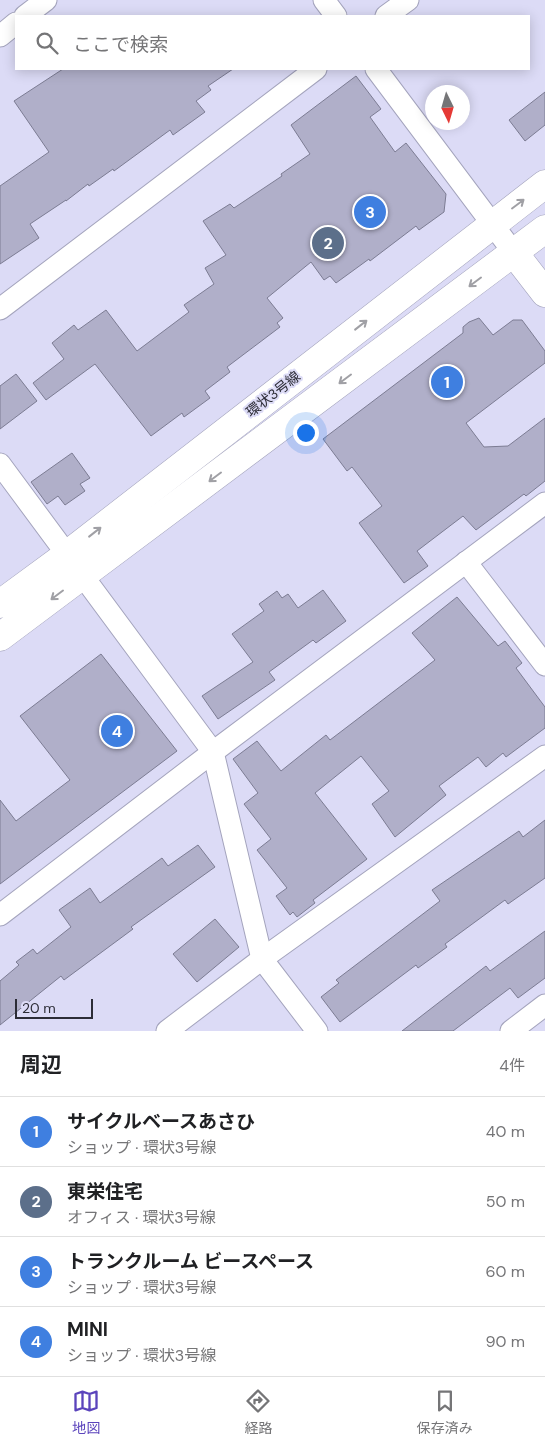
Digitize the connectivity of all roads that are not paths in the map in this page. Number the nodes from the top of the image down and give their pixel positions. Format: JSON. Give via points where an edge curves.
{"nodes":[{"id":1,"x":46,"y":0,"type":"edge"},
{"id":2,"x":324,"y":0,"type":"edge"},
{"id":3,"x":408,"y":0,"type":"edge"},
{"id":4,"x":26,"y":15,"type":"edge"},
{"id":5,"x":335,"y":15,"type":"edge"},
{"id":6,"x":387,"y":15,"type":"edge"},
{"id":7,"x":15,"y":24,"type":"edge"},
{"id":8,"x":0,"y":36,"type":"edge"},
{"id":9,"x":315,"y":70,"type":"edge"},
{"id":10,"x":377,"y":70,"type":"edge"},
{"id":11,"x":545,"y":184,"type":"edge"},
{"id":12,"x":492,"y":224,"type":"junction"},
{"id":13,"x":545,"y":229,"type":"edge"},
{"id":14,"x":514,"y":253,"type":"junction"},
{"id":15,"x":545,"y":293,"type":"edge"},
{"id":16,"x":0,"y":309,"type":"edge"},
{"id":17,"x":0,"y":464,"type":"edge"},
{"id":18,"x":545,"y":503,"type":"edge"},
{"id":19,"x":68,"y":554,"type":"junction"},
{"id":20,"x":466,"y":562,"type":"junction"},
{"id":21,"x":83,"y":575,"type":"junction"},
{"id":22,"x":0,"y":604,"type":"edge"},
{"id":23,"x":0,"y":637,"type":"edge"},
{"id":24,"x":545,"y":665,"type":"edge"},
{"id":25,"x":213,"y":752,"type":"junction"},
{"id":26,"x":545,"y":756,"type":"edge"},
{"id":27,"x":0,"y":915,"type":"edge"},
{"id":28,"x":262,"y":959,"type":"junction"},
{"id":29,"x":545,"y":1005,"type":"edge"},
{"id":30,"x":167,"y":1031,"type":"edge"},
{"id":31,"x":317,"y":1031,"type":"edge"},
{"id":32,"x":510,"y":1031,"type":"edge"}],
"edges":[{"from":1,"to":4,"type":"street"},
{"from":2,"to":5,"type":"street"},
{"from":3,"to":6,"type":"street"},
{"from":7,"to":8,"type":"street"},
{"from":9,"to":16,"type":"street"},
{"from":10,"to":12,"type":"street"},
{"from":12,"to":11,"type":"street","name":"環状3号線","one_way":true},
{"from":12,"to":14,"type":"street"},
{"from":19,"to":12,"type":"street","name":"環状3号線","one_way":true},
{"from":13,"to":14,"type":"street"},
{"from":14,"to":15,"type":"street"},
{"from":14,"to":21,"type":"street","one_way":true},
{"from":17,"to":19,"type":"street"},
{"from":18,"to":20,"type":"street"},
{"from":19,"to":21,"type":"street"},
{"from":19,"to":22,"type":"street","name":"環状3号線"},
{"from":20,"to":24,"type":"street"},
{"from":20,"to":25,"type":"street"},
{"from":21,"to":23,"type":"street","one_way":true},
{"from":21,"to":25,"type":"street"},
{"from":25,"to":27,"type":"street"},
{"from":25,"to":28,"type":"street"},
{"from":26,"to":28,"type":"street"},
{"from":28,"to":30,"type":"street"},
{"from":28,"to":31,"type":"street"},
{"from":29,"to":32,"type":"street"}]}
